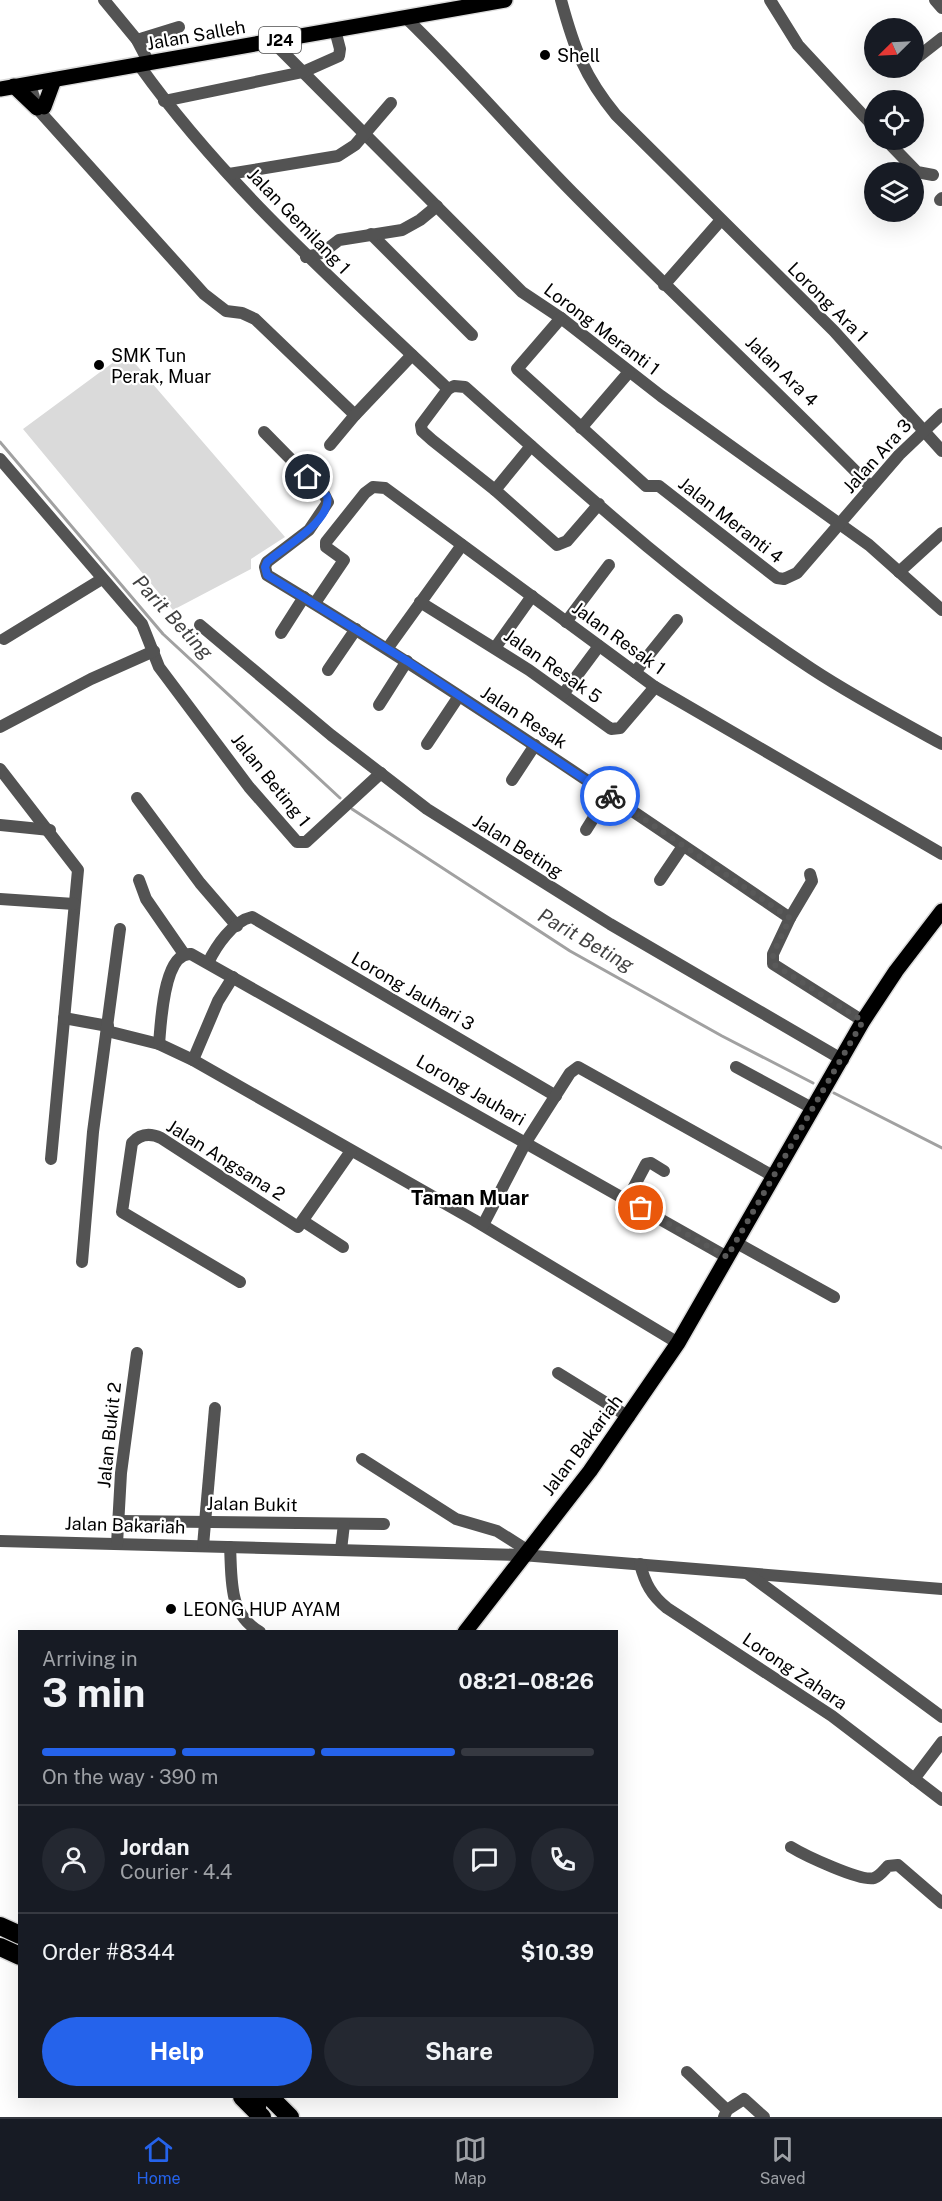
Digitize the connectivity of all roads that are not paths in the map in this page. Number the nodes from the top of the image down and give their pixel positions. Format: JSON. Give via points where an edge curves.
{"nodes":[{"id":1,"x":104,"y":0,"type":"edge"},
{"id":2,"x":505,"y":0,"type":"edge"},
{"id":3,"x":561,"y":0,"type":"edge"},
{"id":4,"x":770,"y":0,"type":"edge"},
{"id":5,"x":935,"y":0,"type":"edge"},
{"id":6,"x":942,"y":8,"type":"edge"},
{"id":7,"x":406,"y":18,"type":"junction"},
{"id":8,"x":179,"y":27,"type":"dead end"},
{"id":9,"x":335,"y":30,"type":"junction"},
{"id":10,"x":942,"y":38,"type":"edge"},
{"id":11,"x":137,"y":40,"type":"junction"},
{"id":12,"x":272,"y":41,"type":"junction"},
{"id":13,"x":924,"y":52,"type":"edge"},
{"id":14,"x":144,"y":64,"type":"junction"},
{"id":15,"x":303,"y":72,"type":"junction"},
{"id":16,"x":54,"y":80,"type":"junction"},
{"id":17,"x":34,"y":83,"type":"junction"},
{"id":18,"x":7,"y":87,"type":"edge"},
{"id":19,"x":164,"y":101,"type":"junction"},
{"id":20,"x":391,"y":103,"type":"dead end"},
{"id":21,"x":43,"y":111,"type":"junction"},
{"id":22,"x":864,"y":116,"type":"edge"},
{"id":23,"x":365,"y":134,"type":"junction"},
{"id":24,"x":896,"y":150,"type":"edge"},
{"id":25,"x":229,"y":174,"type":"junction"},
{"id":26,"x":933,"y":175,"type":"dead end"},
{"id":27,"x":436,"y":206,"type":"junction"},
{"id":28,"x":721,"y":220,"type":"junction"},
{"id":29,"x":371,"y":234,"type":"junction"},
{"id":30,"x":306,"y":257,"type":"junction"},
{"id":31,"x":664,"y":285,"type":"junction"},
{"id":32,"x":561,"y":318,"type":"junction"},
{"id":33,"x":472,"y":335,"type":"dead end"},
{"id":34,"x":412,"y":355,"type":"junction"},
{"id":35,"x":629,"y":372,"type":"junction"},
{"id":36,"x":448,"y":389,"type":"junction"},
{"id":37,"x":942,"y":414,"type":"edge"},
{"id":38,"x":355,"y":416,"type":"junction"},
{"id":39,"x":581,"y":428,"type":"junction"},
{"id":40,"x":924,"y":430,"type":"junction"},
{"id":41,"x":264,"y":432,"type":"dead end"},
{"id":42,"x":330,"y":445,"type":"dead end"},
{"id":43,"x":531,"y":446,"type":"junction"},
{"id":44,"x":942,"y":451,"type":"edge"},
{"id":45,"x":0,"y":459,"type":"edge"},
{"id":46,"x":871,"y":486,"type":"junction"},
{"id":47,"x":495,"y":490,"type":"junction"},
{"id":48,"x":599,"y":504,"type":"junction"},
{"id":49,"x":840,"y":525,"type":"junction"},
{"id":50,"x":942,"y":533,"type":"edge"},
{"id":51,"x":462,"y":545,"type":"junction"},
{"id":52,"x":609,"y":565,"type":"dead end"},
{"id":53,"x":899,"y":572,"type":"junction"},
{"id":54,"x":102,"y":579,"type":"junction"},
{"id":55,"x":532,"y":596,"type":"junction"},
{"id":56,"x":309,"y":600,"type":"junction"},
{"id":57,"x":420,"y":602,"type":"junction"},
{"id":58,"x":942,"y":610,"type":"edge"},
{"id":59,"x":677,"y":620,"type":"dead end"},
{"id":60,"x":566,"y":622,"type":"junction"},
{"id":61,"x":200,"y":625,"type":"dead end"},
{"id":62,"x":356,"y":629,"type":"junction"},
{"id":63,"x":281,"y":633,"type":"dead end"},
{"id":64,"x":4,"y":639,"type":"dead end"},
{"id":65,"x":599,"y":646,"type":"junction"},
{"id":66,"x":495,"y":648,"type":"junction"},
{"id":67,"x":387,"y":649,"type":"junction"},
{"id":68,"x":154,"y":651,"type":"junction"},
{"id":69,"x":407,"y":661,"type":"junction"},
{"id":70,"x":328,"y":670,"type":"dead end"},
{"id":71,"x":635,"y":672,"type":"junction"},
{"id":72,"x":655,"y":687,"type":"junction"},
{"id":73,"x":564,"y":693,"type":"junction"},
{"id":74,"x":459,"y":696,"type":"junction"},
{"id":75,"x":379,"y":705,"type":"dead end"},
{"id":76,"x":0,"y":727,"type":"edge"},
{"id":77,"x":427,"y":744,"type":"dead end"},
{"id":78,"x":942,"y":744,"type":"edge"},
{"id":79,"x":535,"y":745,"type":"junction"},
{"id":80,"x":0,"y":769,"type":"edge"},
{"id":81,"x":381,"y":774,"type":"junction"},
{"id":82,"x":512,"y":780,"type":"dead end"},
{"id":83,"x":608,"y":795,"type":"junction"},
{"id":84,"x":137,"y":798,"type":"dead end"},
{"id":85,"x":0,"y":825,"type":"edge"},
{"id":86,"x":50,"y":830,"type":"junction"},
{"id":87,"x":586,"y":830,"type":"dead end"},
{"id":88,"x":683,"y":846,"type":"junction"},
{"id":89,"x":942,"y":854,"type":"edge"},
{"id":90,"x":810,"y":874,"type":"dead end"},
{"id":91,"x":139,"y":880,"type":"dead end"},
{"id":92,"x":660,"y":880,"type":"dead end"},
{"id":93,"x":0,"y":899,"type":"edge"},
{"id":94,"x":74,"y":904,"type":"junction"},
{"id":95,"x":942,"y":911,"type":"edge"},
{"id":96,"x":790,"y":918,"type":"junction"},
{"id":97,"x":237,"y":926,"type":"junction"},
{"id":98,"x":120,"y":929,"type":"dead end"},
{"id":99,"x":190,"y":955,"type":"junction"},
{"id":100,"x":208,"y":963,"type":"junction"},
{"id":101,"x":233,"y":977,"type":"junction"},
{"id":102,"x":64,"y":1018,"type":"junction"},
{"id":103,"x":863,"y":1021,"type":"junction"},
{"id":104,"x":107,"y":1029,"type":"junction"},
{"id":105,"x":159,"y":1044,"type":"junction"},
{"id":106,"x":193,"y":1060,"type":"junction"},
{"id":107,"x":843,"y":1060,"type":"junction"},
{"id":108,"x":736,"y":1067,"type":"dead end"},
{"id":109,"x":556,"y":1096,"type":"junction"},
{"id":110,"x":812,"y":1108,"type":"junction"},
{"id":111,"x":526,"y":1142,"type":"junction"},
{"id":112,"x":351,"y":1151,"type":"junction"},
{"id":113,"x":51,"y":1159,"type":"dead end"},
{"id":114,"x":664,"y":1171,"type":"dead end"},
{"id":115,"x":773,"y":1176,"type":"junction"},
{"id":116,"x":627,"y":1200,"type":"junction"},
{"id":117,"x":300,"y":1224,"type":"junction"},
{"id":118,"x":483,"y":1225,"type":"junction"},
{"id":119,"x":735,"y":1242,"type":"junction"},
{"id":120,"x":343,"y":1247,"type":"dead end"},
{"id":121,"x":727,"y":1257,"type":"junction"},
{"id":122,"x":82,"y":1262,"type":"dead end"},
{"id":123,"x":240,"y":1282,"type":"dead end"},
{"id":124,"x":834,"y":1297,"type":"dead end"},
{"id":125,"x":678,"y":1342,"type":"junction"},
{"id":126,"x":137,"y":1353,"type":"dead end"},
{"id":127,"x":558,"y":1373,"type":"dead end"},
{"id":128,"x":216,"y":1408,"type":"dead end"},
{"id":129,"x":629,"y":1417,"type":"junction"},
{"id":130,"x":362,"y":1459,"type":"dead end"},
{"id":131,"x":119,"y":1521,"type":"junction"},
{"id":132,"x":207,"y":1522,"type":"junction"},
{"id":133,"x":344,"y":1524,"type":"junction"},
{"id":134,"x":384,"y":1524,"type":"dead end"},
{"id":135,"x":0,"y":1541,"type":"edge"},
{"id":136,"x":117,"y":1544,"type":"junction"},
{"id":137,"x":203,"y":1546,"type":"junction"},
{"id":138,"x":230,"y":1547,"type":"junction"},
{"id":139,"x":341,"y":1550,"type":"junction"},
{"id":140,"x":525,"y":1552,"type":"junction"},
{"id":141,"x":640,"y":1564,"type":"junction"},
{"id":142,"x":747,"y":1573,"type":"junction"},
{"id":143,"x":942,"y":1589,"type":"edge"},
{"id":144,"x":257,"y":1630,"type":"edge"},
{"id":145,"x":466,"y":1630,"type":"edge"},
{"id":146,"x":942,"y":1717,"type":"edge"},
{"id":147,"x":942,"y":1742,"type":"edge"},
{"id":148,"x":914,"y":1779,"type":"junction"},
{"id":149,"x":942,"y":1800,"type":"edge"},
{"id":150,"x":791,"y":1847,"type":"dead end"},
{"id":151,"x":942,"y":1903,"type":"edge"},
{"id":152,"x":0,"y":1926,"type":"edge"},
{"id":153,"x":18,"y":1934,"type":"edge"},
{"id":154,"x":0,"y":1947,"type":"edge"},
{"id":155,"x":18,"y":1955,"type":"edge"},
{"id":156,"x":687,"y":2072,"type":"dead end"},
{"id":157,"x":237,"y":2098,"type":"edge"},
{"id":158,"x":243,"y":2098,"type":"edge"},
{"id":159,"x":271,"y":2098,"type":"edge"},
{"id":160,"x":291,"y":2098,"type":"edge"},
{"id":161,"x":256,"y":2112,"type":"edge"},
{"id":162,"x":725,"y":2114,"type":"edge"},
{"id":163,"x":290,"y":2117,"type":"edge"},
{"id":164,"x":301,"y":2117,"type":"edge"},
{"id":165,"x":764,"y":2117,"type":"edge"}],
"edges":[{"from":1,"to":11,"type":"street","name":"Jalan Gemilang 1"},
{"from":2,"to":7,"type":"main road","name":"Jalan Salleh","number":"J24"},
{"from":3,"to":28,"type":"street","name":"Lorong Ara 1","via":[[580,62],[593,87]]},
{"from":4,"to":22,"type":"street","via":[[798,45]]},
{"from":5,"to":6,"type":"street"},
{"from":7,"to":9,"type":"main road","name":"Jalan Salleh","number":"J24"},
{"from":7,"to":31,"type":"street","name":"Jalan Ara 4"},
{"from":8,"to":11,"type":"street"},
{"from":9,"to":12,"type":"main road","name":"Jalan Salleh","number":"J24"},
{"from":9,"to":15,"type":"street","via":[[341,54]]},
{"from":10,"to":13,"type":"street"},
{"from":11,"to":14,"type":"street","name":"Jalan Gemilang 1"},
{"from":12,"to":14,"type":"main road","name":"Jalan Salleh","number":"J24"},
{"from":12,"to":15,"type":"street","name":"Lorong Meranti 1"},
{"from":14,"to":16,"type":"main road","name":"Jalan Salleh","number":"J24"},
{"from":14,"to":19,"type":"street","name":"Jalan Gemilang 1"},
{"from":15,"to":19,"type":"street"},
{"from":15,"to":23,"type":"street","name":"Lorong Meranti 1"},
{"from":16,"to":17,"type":"main road","name":"Jalan Salleh","number":"J24"},
{"from":16,"to":21,"type":"main road"},
{"from":17,"to":18,"type":"main road","name":"Jalan Salleh","number":"J24"},
{"from":17,"to":21,"type":"street"},
{"from":18,"to":21,"type":"main road"},
{"from":19,"to":25,"type":"street","name":"Jalan Gemilang 1"},
{"from":20,"to":23,"type":"street"},
{"from":21,"to":38,"type":"street","via":[[132,218],[204,294],[226,312],[255,319]]},
{"from":23,"to":25,"type":"street","via":[[339,156]]},
{"from":23,"to":27,"type":"street","name":"Lorong Meranti 1"},
{"from":24,"to":26,"type":"street","via":[[917,172]]},
{"from":25,"to":30,"type":"street","name":"Jalan Gemilang 1"},
{"from":27,"to":29,"type":"street","via":[[402,230]]},
{"from":27,"to":32,"type":"street","name":"Lorong Meranti 1","via":[[522,292]]},
{"from":28,"to":31,"type":"street"},
{"from":28,"to":40,"type":"street","name":"Lorong Ara 1","via":[[834,331]]},
{"from":29,"to":30,"type":"street","via":[[336,241],[322,253]]},
{"from":29,"to":33,"type":"street"},
{"from":30,"to":34,"type":"street","name":"Jalan Gemilang 1"},
{"from":31,"to":46,"type":"street","name":"Jalan Ara 4"},
{"from":32,"to":35,"type":"street","name":"Lorong Meranti 1"},
{"from":32,"to":39,"type":"street","name":"Jalan Meranti 4","via":[[517,369]]},
{"from":34,"to":36,"type":"street","name":"Jalan Gemilang 1"},
{"from":34,"to":38,"type":"street"},
{"from":35,"to":39,"type":"street"},
{"from":35,"to":49,"type":"street","name":"Lorong Meranti 1"},
{"from":36,"to":43,"type":"street","via":[[465,387]]},
{"from":36,"to":47,"type":"street","via":[[421,425],[422,431]]},
{"from":37,"to":40,"type":"street","name":"Jalan Ara 3"},
{"from":38,"to":42,"type":"street"},
{"from":39,"to":49,"type":"street","name":"Jalan Meranti 4","via":[[645,486],[659,486],[777,578],[797,573]]},
{"from":40,"to":44,"type":"street","name":"Lorong Ara 1"},
{"from":40,"to":46,"type":"street","name":"Jalan Ara 3"},
{"from":41,"to":56,"type":"street","name":"Jalan Resak","via":[[323,492],[328,502],[309,530],[271,558],[265,567],[267,575]]},
{"from":43,"to":47,"type":"street"},
{"from":43,"to":48,"type":"street"},
{"from":45,"to":54,"type":"street"},
{"from":46,"to":49,"type":"street","name":"Jalan Ara 3"},
{"from":47,"to":48,"type":"street","via":[[557,545],[567,541]]},
{"from":48,"to":78,"type":"street","via":[[709,595],[812,669]]},
{"from":49,"to":53,"type":"street","name":"Lorong Meranti 1"},
{"from":50,"to":53,"type":"street"},
{"from":51,"to":55,"type":"street","name":"Jalan Resak 1"},
{"from":51,"to":56,"type":"street","name":"Jalan Resak 1","via":[[385,488],[373,487],[326,542],[326,547],[344,560]]},
{"from":51,"to":57,"type":"street"},
{"from":52,"to":60,"type":"street"},
{"from":53,"to":58,"type":"street","name":"Lorong Meranti 1"},
{"from":54,"to":64,"type":"street"},
{"from":54,"to":68,"type":"street","via":[[142,624]]},
{"from":55,"to":60,"type":"street","name":"Jalan Resak 1"},
{"from":55,"to":66,"type":"street"},
{"from":56,"to":62,"type":"street","name":"Jalan Resak"},
{"from":56,"to":63,"type":"street"},
{"from":57,"to":66,"type":"street","name":"Jalan Resak 5"},
{"from":57,"to":67,"type":"street"},
{"from":59,"to":71,"type":"street"},
{"from":60,"to":65,"type":"street","name":"Jalan Resak 1"},
{"from":61,"to":81,"type":"street","name":"Jalan Beting"},
{"from":62,"to":67,"type":"street","name":"Jalan Resak"},
{"from":62,"to":70,"type":"street"},
{"from":65,"to":71,"type":"street","name":"Jalan Resak 1"},
{"from":65,"to":73,"type":"street"},
{"from":66,"to":73,"type":"street","name":"Jalan Resak 5"},
{"from":67,"to":69,"type":"street","name":"Jalan Resak"},
{"from":68,"to":76,"type":"street"},
{"from":68,"to":81,"type":"street","name":"Jalan Beting 1","via":[[159,667],[249,787],[299,843],[306,842]]},
{"from":69,"to":74,"type":"street","name":"Jalan Resak"},
{"from":69,"to":75,"type":"street"},
{"from":71,"to":72,"type":"street","name":"Jalan Resak 1"},
{"from":72,"to":73,"type":"street","name":"Jalan Resak 5","via":[[615,730]]},
{"from":72,"to":89,"type":"street","name":"Jalan Resak 1"},
{"from":74,"to":77,"type":"street"},
{"from":74,"to":79,"type":"street","name":"Jalan Resak"},
{"from":79,"to":82,"type":"street"},
{"from":79,"to":83,"type":"street","name":"Jalan Resak"},
{"from":80,"to":86,"type":"street"},
{"from":81,"to":107,"type":"street","name":"Jalan Beting","via":[[504,859]]},
{"from":83,"to":87,"type":"street"},
{"from":83,"to":88,"type":"street","name":"Jalan Resak"},
{"from":84,"to":97,"type":"street","via":[[200,884]]},
{"from":85,"to":86,"type":"street"},
{"from":86,"to":94,"type":"street","via":[[78,870]]},
{"from":88,"to":92,"type":"street"},
{"from":88,"to":96,"type":"street","name":"Jalan Resak"},
{"from":90,"to":96,"type":"street","via":[[812,881]]},
{"from":91,"to":99,"type":"street","via":[[147,899]]},
{"from":93,"to":94,"type":"street"},
{"from":94,"to":102,"type":"street"},
{"from":95,"to":103,"type":"main road","name":"Jalan Bakariah"},
{"from":96,"to":103,"type":"street","via":[[773,954],[773,964]]},
{"from":97,"to":100,"type":"street","via":[[216,947]]},
{"from":97,"to":109,"type":"street","name":"Lorong Jauhari 3","via":[[252,917]]},
{"from":98,"to":104,"type":"street"},
{"from":99,"to":100,"type":"street","name":"Lorong Jauhari"},
{"from":99,"to":105,"type":"street","via":[[178,959],[165,987]]},
{"from":100,"to":101,"type":"street","name":"Lorong Jauhari"},
{"from":101,"to":106,"type":"street","via":[[218,1001]]},
{"from":101,"to":111,"type":"street","name":"Lorong Jauhari"},
{"from":102,"to":104,"type":"street"},
{"from":102,"to":113,"type":"street"},
{"from":103,"to":107,"type":"main road","name":"Jalan Bakariah"},
{"from":104,"to":105,"type":"street"},
{"from":104,"to":122,"type":"street"},
{"from":105,"to":106,"type":"street"},
{"from":106,"to":112,"type":"street"},
{"from":107,"to":110,"type":"main road","name":"Jalan Bakariah"},
{"from":108,"to":110,"type":"street"},
{"from":109,"to":111,"type":"street"},
{"from":109,"to":115,"type":"street","via":[[573,1069],[582,1068]]},
{"from":110,"to":115,"type":"main road","name":"Jalan Bakariah"},
{"from":111,"to":116,"type":"street","name":"Lorong Jauhari"},
{"from":111,"to":118,"type":"street"},
{"from":112,"to":117,"type":"street"},
{"from":112,"to":118,"type":"street"},
{"from":114,"to":116,"type":"street","via":[[646,1164]]},
{"from":115,"to":119,"type":"main road","name":"Jalan Bakariah"},
{"from":116,"to":121,"type":"street","name":"Lorong Jauhari"},
{"from":117,"to":120,"type":"street"},
{"from":117,"to":123,"type":"street","name":"Jalan Angsana 2","via":[[154,1134],[132,1143],[122,1212]]},
{"from":118,"to":125,"type":"street"},
{"from":119,"to":121,"type":"main road","name":"Jalan Bakariah"},
{"from":119,"to":124,"type":"street"},
{"from":121,"to":125,"type":"main road","name":"Jalan Bakariah"},
{"from":125,"to":129,"type":"main road","name":"Jalan Bakariah"},
{"from":126,"to":131,"type":"street","name":"Jalan Bukit 2","via":[[121,1473]]},
{"from":127,"to":129,"type":"street"},
{"from":128,"to":132,"type":"street"},
{"from":129,"to":140,"type":"main road","name":"Jalan Bakariah"},
{"from":130,"to":140,"type":"street","via":[[456,1519],[497,1531]]},
{"from":131,"to":132,"type":"street","name":"Jalan Bukit"},
{"from":131,"to":136,"type":"street","name":"Jalan Bukit 2"},
{"from":132,"to":133,"type":"street","name":"Jalan Bukit"},
{"from":132,"to":137,"type":"street"},
{"from":133,"to":134,"type":"street","name":"Jalan Bukit"},
{"from":133,"to":139,"type":"street"},
{"from":135,"to":136,"type":"street","name":"Jalan Bakariah"},
{"from":136,"to":137,"type":"street","name":"Jalan Bakariah"},
{"from":137,"to":138,"type":"street","name":"Jalan Bakariah"},
{"from":138,"to":139,"type":"street","name":"Jalan Bakariah"},
{"from":138,"to":144,"type":"street","via":[[234,1605],[245,1622]]},
{"from":139,"to":140,"type":"street","name":"Jalan Bakariah"},
{"from":140,"to":141,"type":"street"},
{"from":140,"to":145,"type":"main road"},
{"from":141,"to":142,"type":"street"},
{"from":141,"to":148,"type":"street","name":"Lorong Zahara","via":[[654,1598],[832,1716]]},
{"from":142,"to":143,"type":"street"},
{"from":142,"to":146,"type":"street"},
{"from":147,"to":148,"type":"street"},
{"from":148,"to":149,"type":"street","name":"Lorong Zahara"},
{"from":150,"to":151,"type":"street","via":[[814,1860],[868,1879],[879,1876],[888,1866],[898,1865]]},
{"from":152,"to":153,"type":"highway"},
{"from":154,"to":155,"type":"highway"},
{"from":156,"to":162,"type":"street"},
{"from":157,"to":161,"type":"highway"},
{"from":158,"to":161,"type":"highway"},
{"from":159,"to":163,"type":"highway"},
{"from":160,"to":164,"type":"highway"},
{"from":162,"to":165,"type":"street","via":[[744,2099]]}]}
